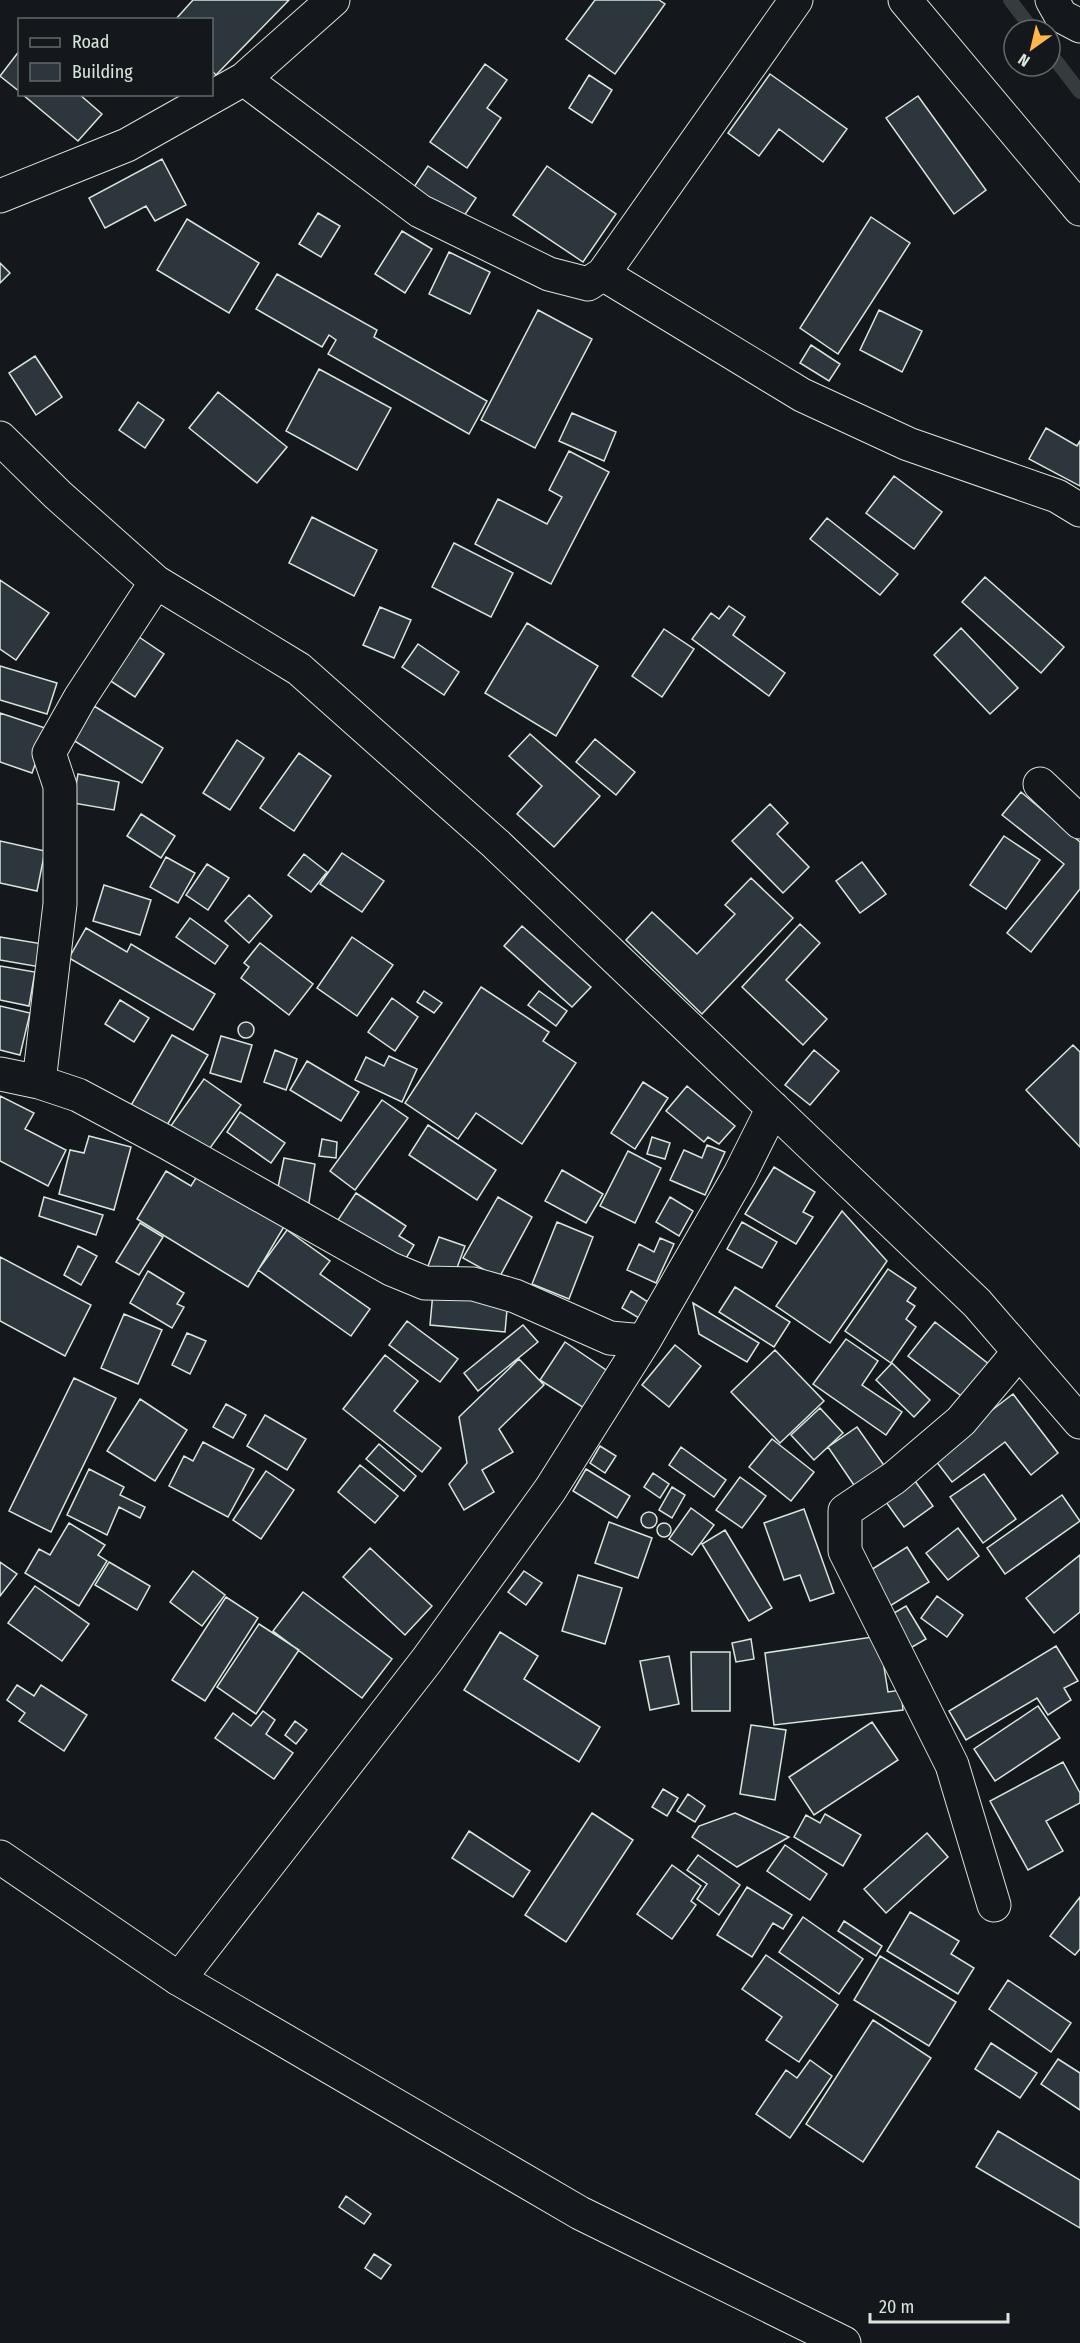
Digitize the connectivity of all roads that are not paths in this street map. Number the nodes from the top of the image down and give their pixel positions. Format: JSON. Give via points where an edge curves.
{"nodes":[{"id":1,"x":333,"y":0,"type":"edge"},
{"id":2,"x":796,"y":0,"type":"edge"},
{"id":3,"x":905,"y":0,"type":"edge"},
{"id":4,"x":1052,"y":0,"type":"edge"},
{"id":5,"x":1080,"y":26,"type":"edge"},
{"id":6,"x":244,"y":80,"type":"junction"},
{"id":7,"x":0,"y":196,"type":"edge"},
{"id":8,"x":1080,"y":208,"type":"edge"},
{"id":9,"x":603,"y":274,"type":"junction"},
{"id":10,"x":0,"y":438,"type":"edge"},
{"id":11,"x":1080,"y":510,"type":"edge"},
{"id":12,"x":156,"y":582,"type":"junction"},
{"id":13,"x":1041,"y":784,"type":"dead end"},
{"id":14,"x":1080,"y":822,"type":"edge"},
{"id":15,"x":0,"y":1074,"type":"edge"},
{"id":16,"x":39,"y":1082,"type":"junction"},
{"id":17,"x":773,"y":1108,"type":"junction"},
{"id":18,"x":645,"y":1341,"type":"junction"},
{"id":19,"x":1018,"y":1353,"type":"junction"},
{"id":20,"x":1080,"y":1422,"type":"edge"},
{"id":21,"x":0,"y":1857,"type":"edge"},
{"id":22,"x":994,"y":1905,"type":"dead end"},
{"id":23,"x":179,"y":1979,"type":"junction"},
{"id":24,"x":844,"y":2343,"type":"edge"}],
"edges":[{"from":1,"to":6,"type":"main road"},
{"from":2,"to":9,"type":"main road"},
{"from":3,"to":8,"type":"main road"},
{"from":4,"to":5,"type":"main road","via":[[1061,16]]},
{"from":6,"to":7,"type":"main road","via":[[127,145]]},
{"from":6,"to":9,"type":"main road","via":[[420,211],[549,274],[588,284]]},
{"from":9,"to":11,"type":"main road","via":[[802,395],[908,444],[1057,496]]},
{"from":10,"to":12,"type":"main road"},
{"from":12,"to":16,"type":"main road","via":[[80,698],[50,753],[60,786],[60,904]]},
{"from":12,"to":17,"type":"main road","via":[[299,669],[496,844]]},
{"from":13,"to":14,"type":"main road"},
{"from":15,"to":16,"type":"main road"},
{"from":16,"to":18,"type":"main road","via":[[78,1095],[391,1269],[426,1283],[473,1284],[515,1296],[610,1338]]},
{"from":17,"to":18,"type":"main road"},
{"from":17,"to":19,"type":"main road","via":[[977,1303]]},
{"from":18,"to":23,"type":"main road","via":[[550,1490],[427,1660]]},
{"from":19,"to":20,"type":"main road"},
{"from":19,"to":22,"type":"main road","via":[[961,1421],[894,1478],[845,1511],[845,1551],[952,1765]]},
{"from":21,"to":23,"type":"main road"},
{"from":23,"to":24,"type":"main road","via":[[580,2212]]}]}
